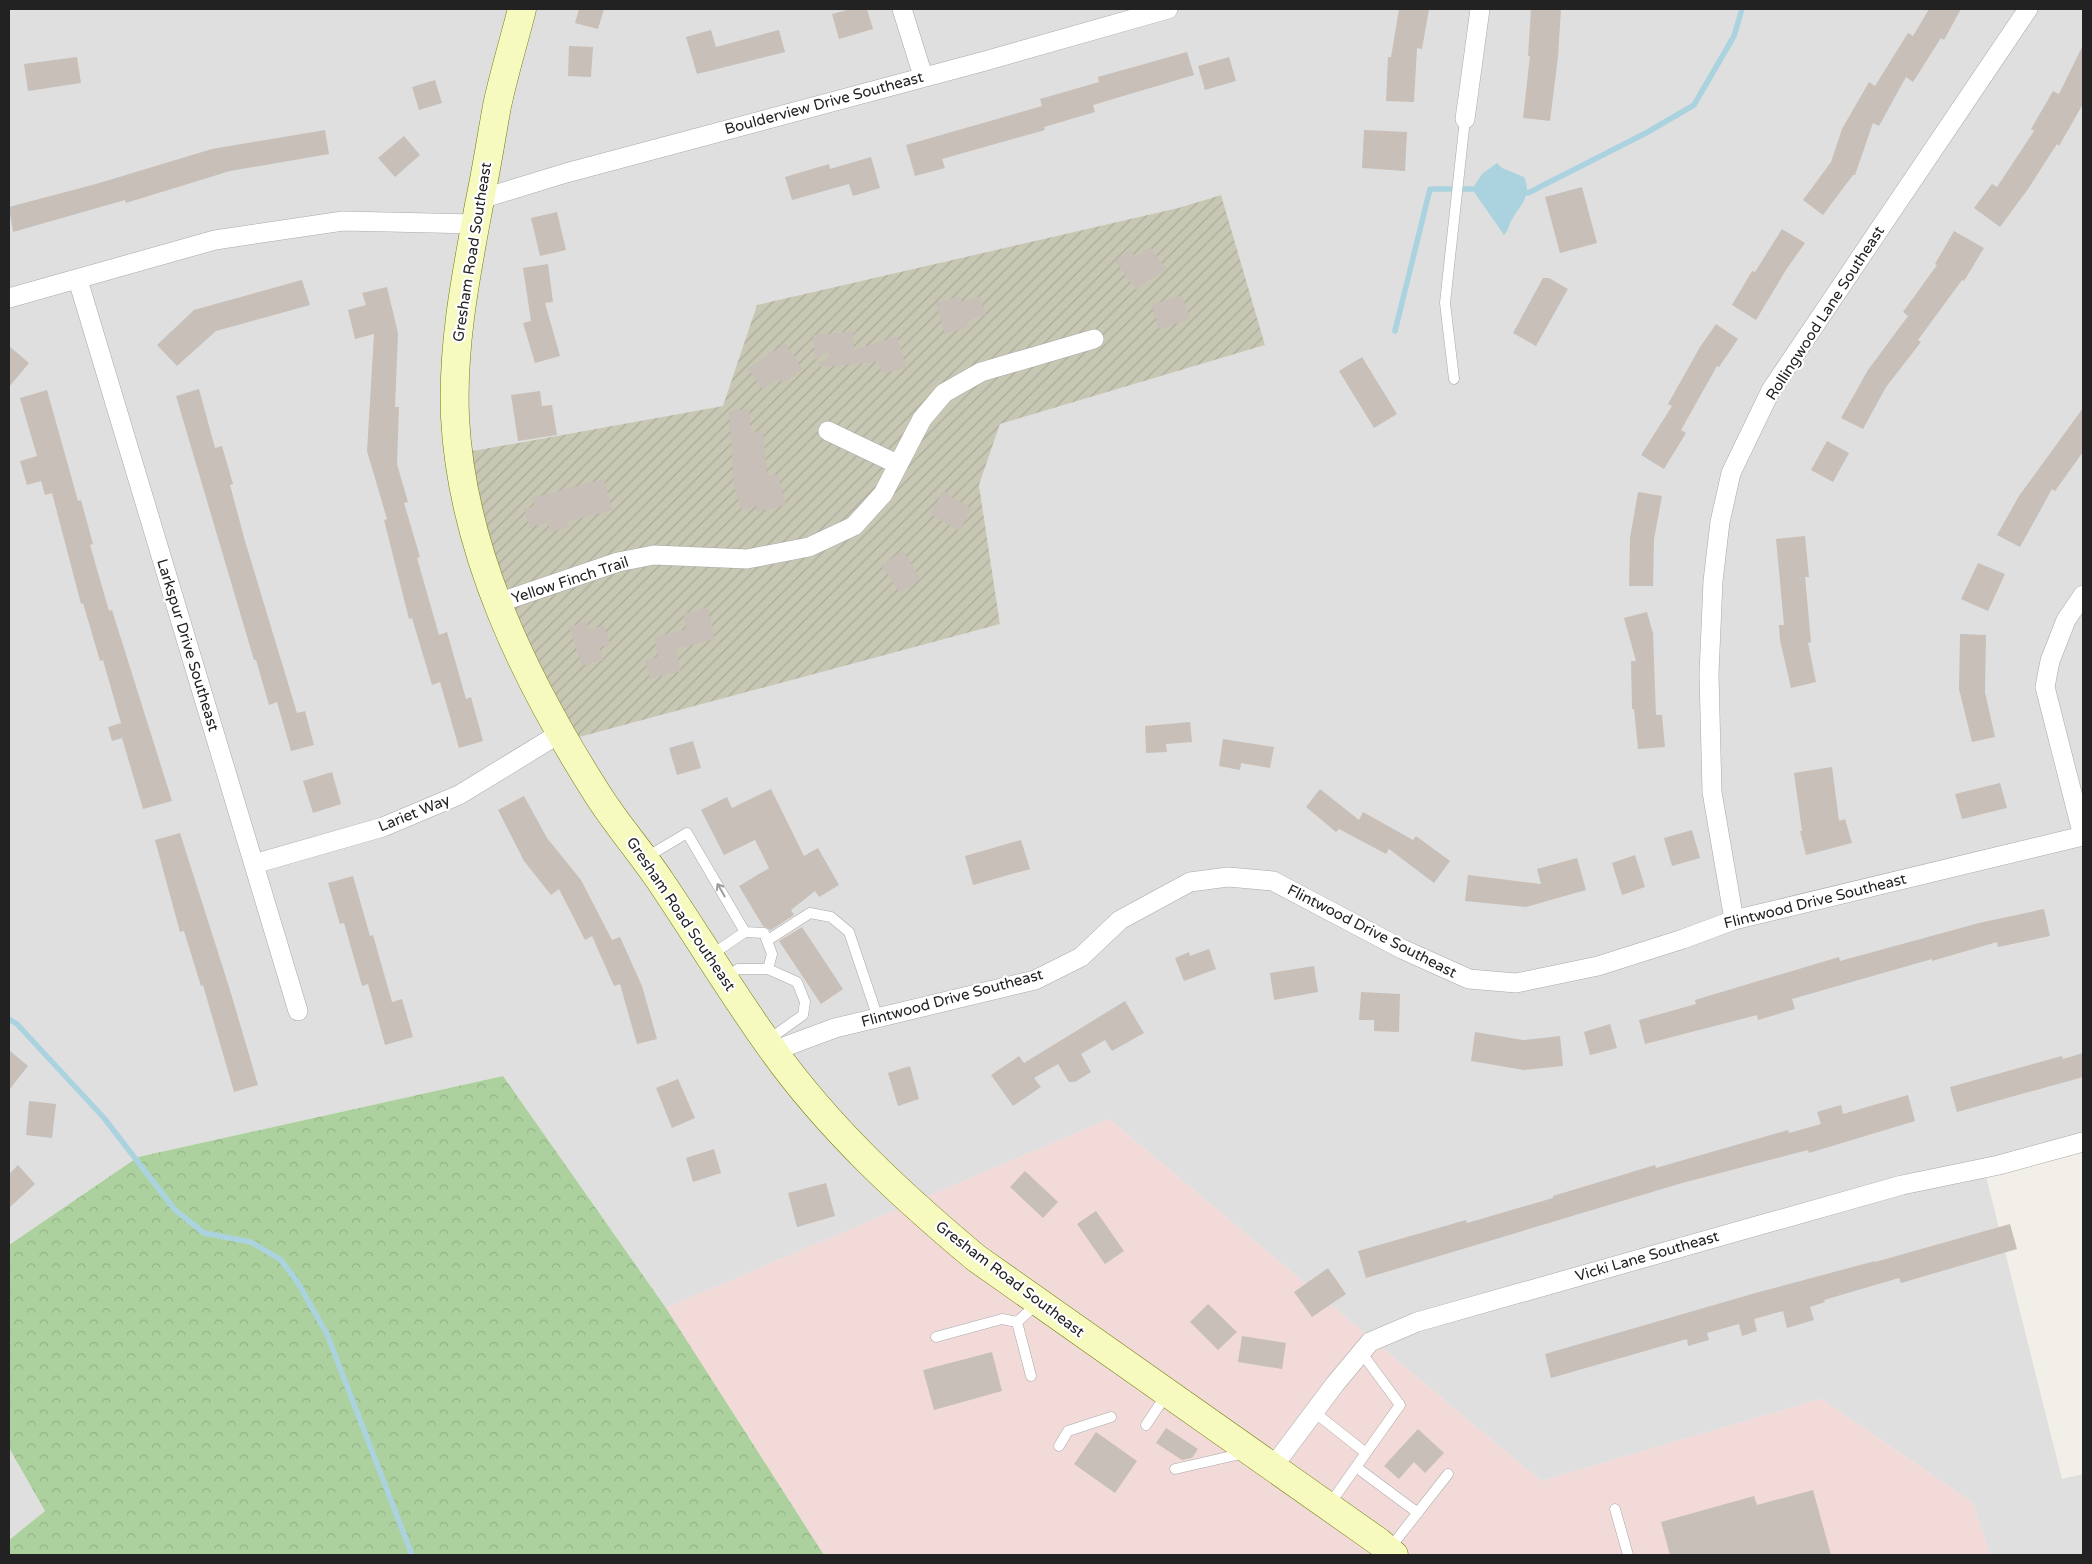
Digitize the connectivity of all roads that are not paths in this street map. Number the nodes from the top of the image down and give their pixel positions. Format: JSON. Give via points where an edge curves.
{"nodes":[{"id":1,"x":522,"y":9,"type":"edge"},
{"id":2,"x":902,"y":9,"type":"edge"},
{"id":3,"x":1168,"y":9,"type":"edge"},
{"id":4,"x":1480,"y":9,"type":"edge"},
{"id":5,"x":2028,"y":9,"type":"edge"},
{"id":6,"x":923,"y":76,"type":"junction"},
{"id":7,"x":1465,"y":119,"type":"joint"},
{"id":8,"x":478,"y":212,"type":"junction"},
{"id":9,"x":78,"y":280,"type":"junction"},
{"id":10,"x":9,"y":298,"type":"edge"},
{"id":11,"x":1094,"y":339,"type":"dead end"},
{"id":12,"x":1454,"y":379,"type":"dead end"},
{"id":13,"x":828,"y":431,"type":"dead end"},
{"id":14,"x":898,"y":464,"type":"junction"},
{"id":15,"x":2083,"y":595,"type":"edge"},
{"id":16,"x":498,"y":603,"type":"junction"},
{"id":17,"x":562,"y":732,"type":"junction"},
{"id":18,"x":2083,"y":836,"type":"edge"},
{"id":19,"x":644,"y":858,"type":"junction"},
{"id":20,"x":254,"y":864,"type":"junction"},
{"id":21,"x":1734,"y":920,"type":"junction"},
{"id":22,"x":745,"y":932,"type":"junction"},
{"id":23,"x":768,"y":940,"type":"junction"},
{"id":24,"x":718,"y":967,"type":"junction"},
{"id":25,"x":768,"y":969,"type":"junction"},
{"id":26,"x":298,"y":1010,"type":"dead end"},
{"id":27,"x":878,"y":1018,"type":"junction"},
{"id":28,"x":770,"y":1046,"type":"junction"},
{"id":29,"x":2083,"y":1142,"type":"edge"},
{"id":30,"x":1038,"y":1302,"type":"junction"},
{"id":31,"x":1017,"y":1322,"type":"junction"},
{"id":32,"x":936,"y":1336,"type":"dead end"},
{"id":33,"x":1361,"y":1352,"type":"junction"},
{"id":34,"x":1031,"y":1376,"type":"dead end"},
{"id":35,"x":1167,"y":1394,"type":"junction"},
{"id":36,"x":1314,"y":1412,"type":"junction"},
{"id":37,"x":1111,"y":1417,"type":"dead end"},
{"id":38,"x":1146,"y":1424,"type":"dead end"},
{"id":39,"x":1058,"y":1446,"type":"dead end"},
{"id":40,"x":1249,"y":1452,"type":"junction"},
{"id":41,"x":1366,"y":1453,"type":"junction"},
{"id":42,"x":1356,"y":1466,"type":"junction"},
{"id":43,"x":1272,"y":1468,"type":"junction"},
{"id":44,"x":1175,"y":1469,"type":"dead end"},
{"id":45,"x":1448,"y":1474,"type":"dead end"},
{"id":46,"x":1328,"y":1506,"type":"junction"},
{"id":47,"x":1615,"y":1510,"type":"dead end"},
{"id":48,"x":1418,"y":1513,"type":"junction"},
{"id":49,"x":1391,"y":1553,"type":"edge"},
{"id":50,"x":1628,"y":1555,"type":"edge"}],
"edges":[{"from":1,"to":8,"type":"street","name":"Gresham Road Southeast","via":[[498,103]]},
{"from":2,"to":6,"type":"street"},
{"from":3,"to":6,"type":"street","name":"Boulderview Drive Southeast"},
{"from":4,"to":7,"type":"street"},
{"from":5,"to":21,"type":"street","name":"Rollingwood Lane Southeast","via":[[1771,390],[1732,473],[1720,522],[1713,581],[1709,674],[1712,792]]},
{"from":6,"to":8,"type":"street","name":"Boulderview Drive Southeast","via":[[566,173]]},
{"from":7,"to":12,"type":"lane","via":[[1445,303]]},
{"from":8,"to":9,"type":"street","name":"Boulderview Drive Southeast","via":[[334,222],[215,240]]},
{"from":8,"to":16,"type":"street","name":"Gresham Road Southeast","via":[[459,312],[455,418],[465,497],[478,549]]},
{"from":9,"to":10,"type":"street","name":"Boulderview Drive Southeast"},
{"from":9,"to":20,"type":"street","name":"Larkspur Drive Southeast"},
{"from":11,"to":14,"type":"street","name":"Yellow Finch Trail","via":[[981,372],[944,393],[922,419]]},
{"from":13,"to":14,"type":"street"},
{"from":14,"to":16,"type":"street","name":"Yellow Finch Trail","via":[[883,494],[854,526],[809,547],[747,559],[654,555],[618,562]]},
{"from":15,"to":18,"type":"street","via":[[2066,620],[2050,661],[2045,687]]},
{"from":16,"to":17,"type":"street","name":"Gresham Road Southeast","via":[[539,692]]},
{"from":17,"to":19,"type":"street","name":"Gresham Road Southeast","via":[[599,796]]},
{"from":17,"to":20,"type":"street","name":"Lariet Way","via":[[459,795],[434,806],[383,827]]},
{"from":18,"to":21,"type":"street","name":"Flintwood Drive Southeast"},
{"from":22,"to":19,"type":"lane","one_way":true,"via":[[687,833]]},
{"from":19,"to":24,"type":"street","name":"Gresham Road Southeast"},
{"from":20,"to":26,"type":"street","name":"Larkspur Drive Southeast"},
{"from":21,"to":27,"type":"street","name":"Flintwood Drive Southeast","via":[[1598,966],[1516,983],[1469,979],[1402,949],[1273,881],[1228,877],[1190,882],[1120,920],[1081,957],[1035,980]]},
{"from":22,"to":23,"type":"lane","via":[[764,933]]},
{"from":22,"to":24,"type":"lane"},
{"from":23,"to":25,"type":"lane","via":[[772,954]]},
{"from":23,"to":27,"type":"lane","via":[[810,912],[831,917],[849,932]]},
{"from":24,"to":25,"type":"lane"},
{"from":24,"to":28,"type":"street","name":"Gresham Road Southeast"},
{"from":25,"to":28,"type":"lane","via":[[797,982],[805,1002],[804,1015]]},
{"from":27,"to":28,"type":"street","name":"Flintwood Drive Southeast"},
{"from":28,"to":30,"type":"street","name":"Gresham Road Southeast","via":[[858,1151],[915,1207],[976,1258]]},
{"from":29,"to":33,"type":"street","name":"Vicki Lane Southeast","via":[[1999,1165],[1902,1185],[1426,1319],[1370,1342]]},
{"from":30,"to":31,"type":"lane"},
{"from":30,"to":35,"type":"street","name":"Gresham Road Southeast"},
{"from":31,"to":32,"type":"lane","via":[[1002,1319]]},
{"from":31,"to":34,"type":"lane"},
{"from":33,"to":36,"type":"street","name":"Vicki Lane Southeast"},
{"from":33,"to":41,"type":"lane","via":[[1400,1405]]},
{"from":35,"to":38,"type":"lane"},
{"from":35,"to":40,"type":"street","name":"Gresham Road Southeast"},
{"from":36,"to":41,"type":"lane"},
{"from":36,"to":43,"type":"street","name":"Vicki Lane Southeast"},
{"from":37,"to":39,"type":"lane","via":[[1068,1431]]},
{"from":40,"to":43,"type":"street","name":"Gresham Road Southeast"},
{"from":40,"to":44,"type":"lane"},
{"from":41,"to":42,"type":"lane"},
{"from":42,"to":46,"type":"lane"},
{"from":42,"to":48,"type":"lane"},
{"from":43,"to":46,"type":"street","name":"Gresham Road Southeast"},
{"from":45,"to":48,"type":"lane"},
{"from":46,"to":49,"type":"street","name":"Gresham Road Southeast"},
{"from":47,"to":50,"type":"lane"},
{"from":48,"to":49,"type":"lane"}]}
